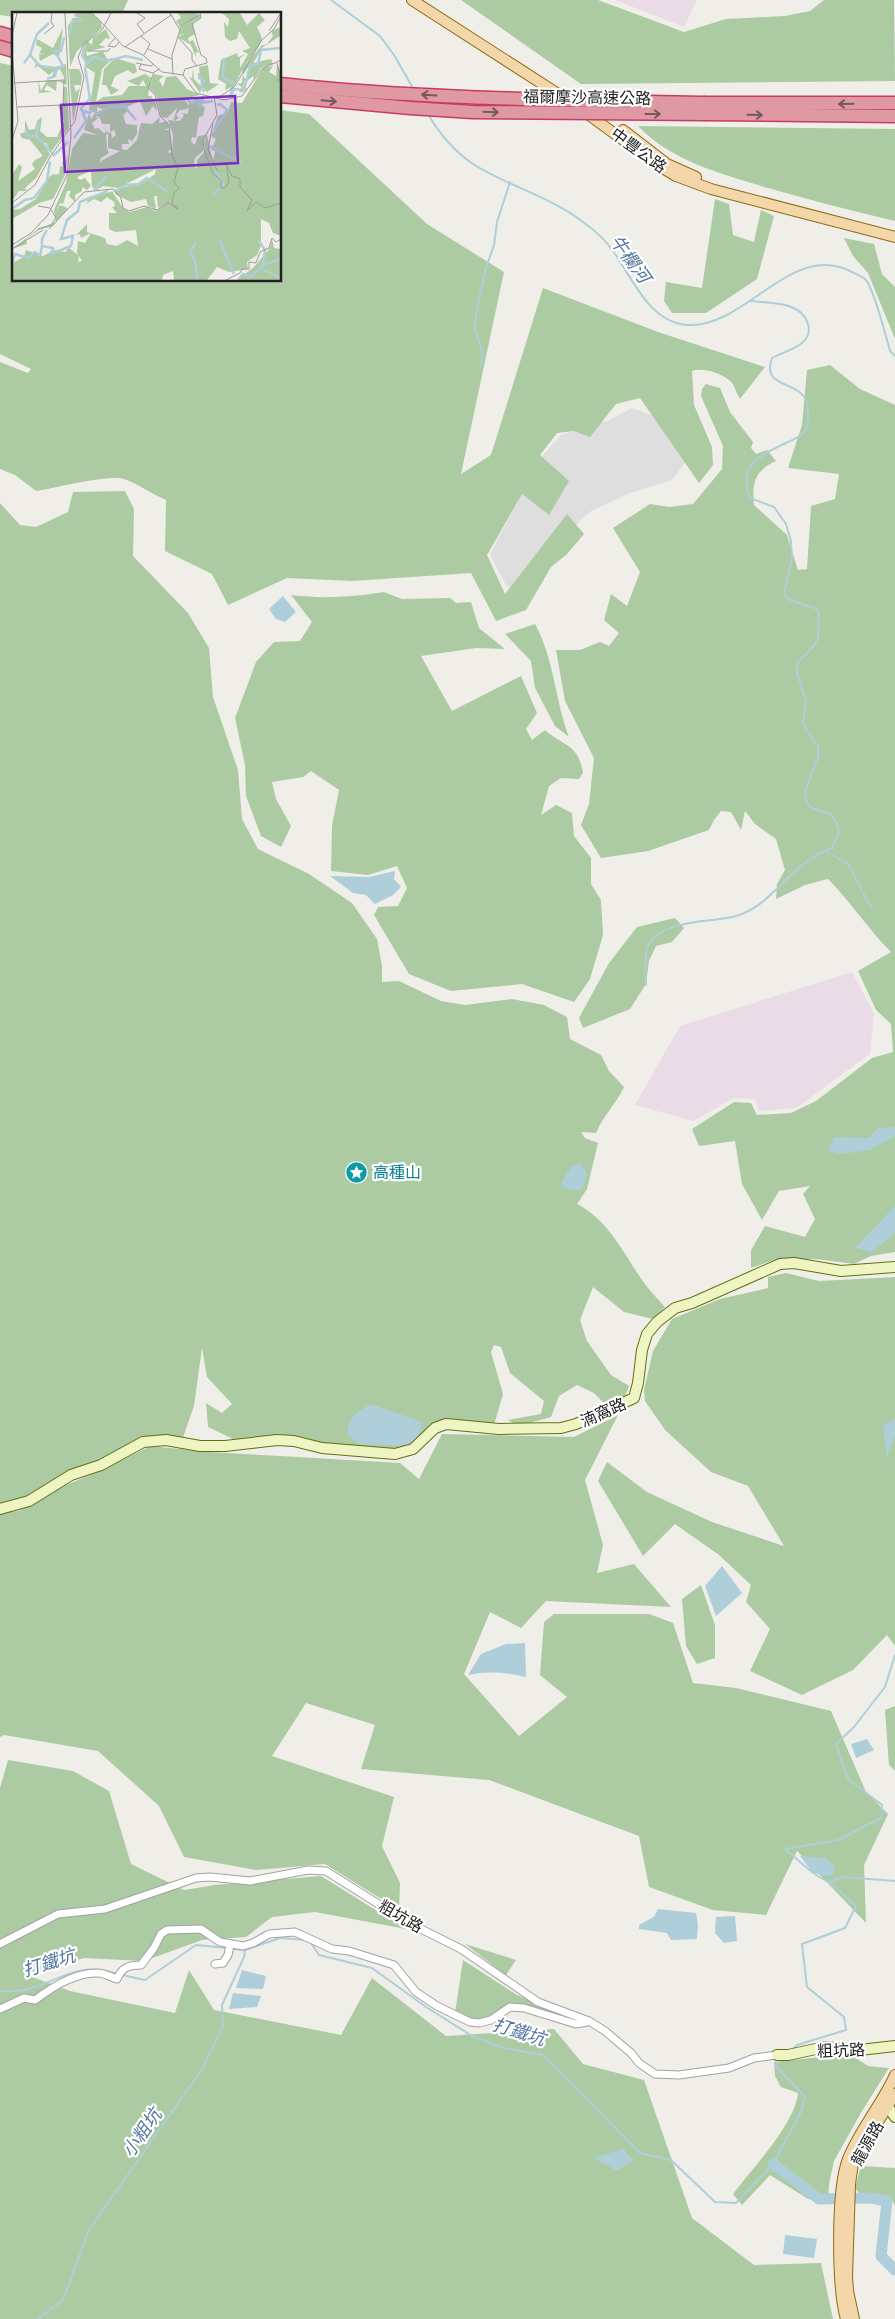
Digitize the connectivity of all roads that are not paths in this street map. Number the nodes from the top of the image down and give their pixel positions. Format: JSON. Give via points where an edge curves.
{"nodes":[{"id":1,"x":412,"y":0,"type":"edge"},
{"id":2,"x":424,"y":0,"type":"edge"},
{"id":3,"x":491,"y":46,"type":"junction"},
{"id":4,"x":281,"y":84,"type":"edge"},
{"id":5,"x":281,"y":96,"type":"edge"},
{"id":6,"x":895,"y":104,"type":"edge"},
{"id":7,"x":706,"y":109,"type":"junction"},
{"id":8,"x":895,"y":116,"type":"edge"},
{"id":9,"x":629,"y":139,"type":"junction"},
{"id":10,"x":895,"y":230,"type":"edge"},
{"id":11,"x":895,"y":237,"type":"edge"},
{"id":12,"x":895,"y":1267,"type":"edge"},
{"id":13,"x":0,"y":1509,"type":"edge"},
{"id":14,"x":0,"y":1944,"type":"edge"},
{"id":15,"x":230,"y":1945,"type":"junction"},
{"id":16,"x":215,"y":1964,"type":"dead end"},
{"id":17,"x":0,"y":2009,"type":"edge"},
{"id":18,"x":589,"y":2021,"type":"junction"},
{"id":19,"x":895,"y":2046,"type":"edge"},
{"id":20,"x":777,"y":2055,"type":"joint"},
{"id":21,"x":895,"y":2075,"type":"edge"},
{"id":22,"x":895,"y":2094,"type":"edge"},
{"id":23,"x":885,"y":2102,"type":"junction"},
{"id":24,"x":895,"y":2117,"type":"edge"},
{"id":25,"x":845,"y":2200,"type":"junction"},
{"id":26,"x":846,"y":2319,"type":"edge"},
{"id":27,"x":854,"y":2319,"type":"edge"}],
"edges":[{"from":1,"to":3,"type":"main road","name":"中豐公路"},
{"from":2,"to":3,"type":"main road","name":"中豐公路"},
{"from":3,"to":9,"type":"main road","name":"中豐公路"},
{"from":7,"to":4,"type":"highway","name":"福爾摩沙高速公路","one_way":true,"bridge":true,"via":[[342,91]]},
{"from":5,"to":7,"type":"highway","name":"福爾摩沙高速公路","one_way":true,"bridge":true,"via":[[473,112]]},
{"from":6,"to":7,"type":"highway","name":"福爾摩沙高速公路","one_way":true},
{"from":7,"to":8,"type":"highway","name":"福爾摩沙高速公路","one_way":true},
{"from":9,"to":10,"type":"main road","name":"中豐公路","via":[[667,164],[714,183]]},
{"from":9,"to":11,"type":"main road","name":"中豐公路","via":[[656,164],[676,176],[711,189]]},
{"from":12,"to":13,"type":"street","name":"湳窩路","via":[[841,1271],[794,1263],[780,1264],[675,1308],[656,1322],[648,1334],[634,1398],[576,1424],[561,1428],[498,1429],[446,1424],[435,1428],[413,1449],[396,1454],[277,1440],[200,1446],[157,1439],[143,1442],[101,1465],[71,1475],[29,1501]]},
{"from":14,"to":18,"type":"street","name":"粗坑路","via":[[58,1914],[105,1909],[196,1878],[250,1881],[319,1870],[336,1876],[407,1922],[461,1948],[538,2002]]},
{"from":15,"to":16,"type":"street","via":[[224,1963]]},
{"from":15,"to":17,"type":"street","via":[[201,1929],[167,1930],[141,1965],[130,1965],[120,1971],[117,1979],[91,1974],[51,1988],[35,2000],[24,1998]]},
{"from":15,"to":18,"type":"street","via":[[243,1946],[269,1934],[295,1932],[332,1949],[349,1950],[394,1965],[416,1992],[470,2022],[491,2020],[510,2008],[524,2008],[576,2024]]},
{"from":18,"to":20,"type":"street","name":"粗坑路","via":[[613,2036],[639,2063],[655,2074],[679,2075],[729,2068],[754,2058]]},
{"from":19,"to":20,"type":"street","name":"粗坑路","via":[[860,2050],[825,2047]]},
{"from":21,"to":23,"type":"main road"},
{"from":22,"to":23,"type":"main road","name":"龍源路"},
{"from":23,"to":24,"type":"street"},
{"from":23,"to":25,"type":"main road","name":"龍源路","via":[[853,2163]]},
{"from":25,"to":26,"type":"main road","via":[[841,2292]]},
{"from":25,"to":27,"type":"main road","via":[[848,2284]]}]}
